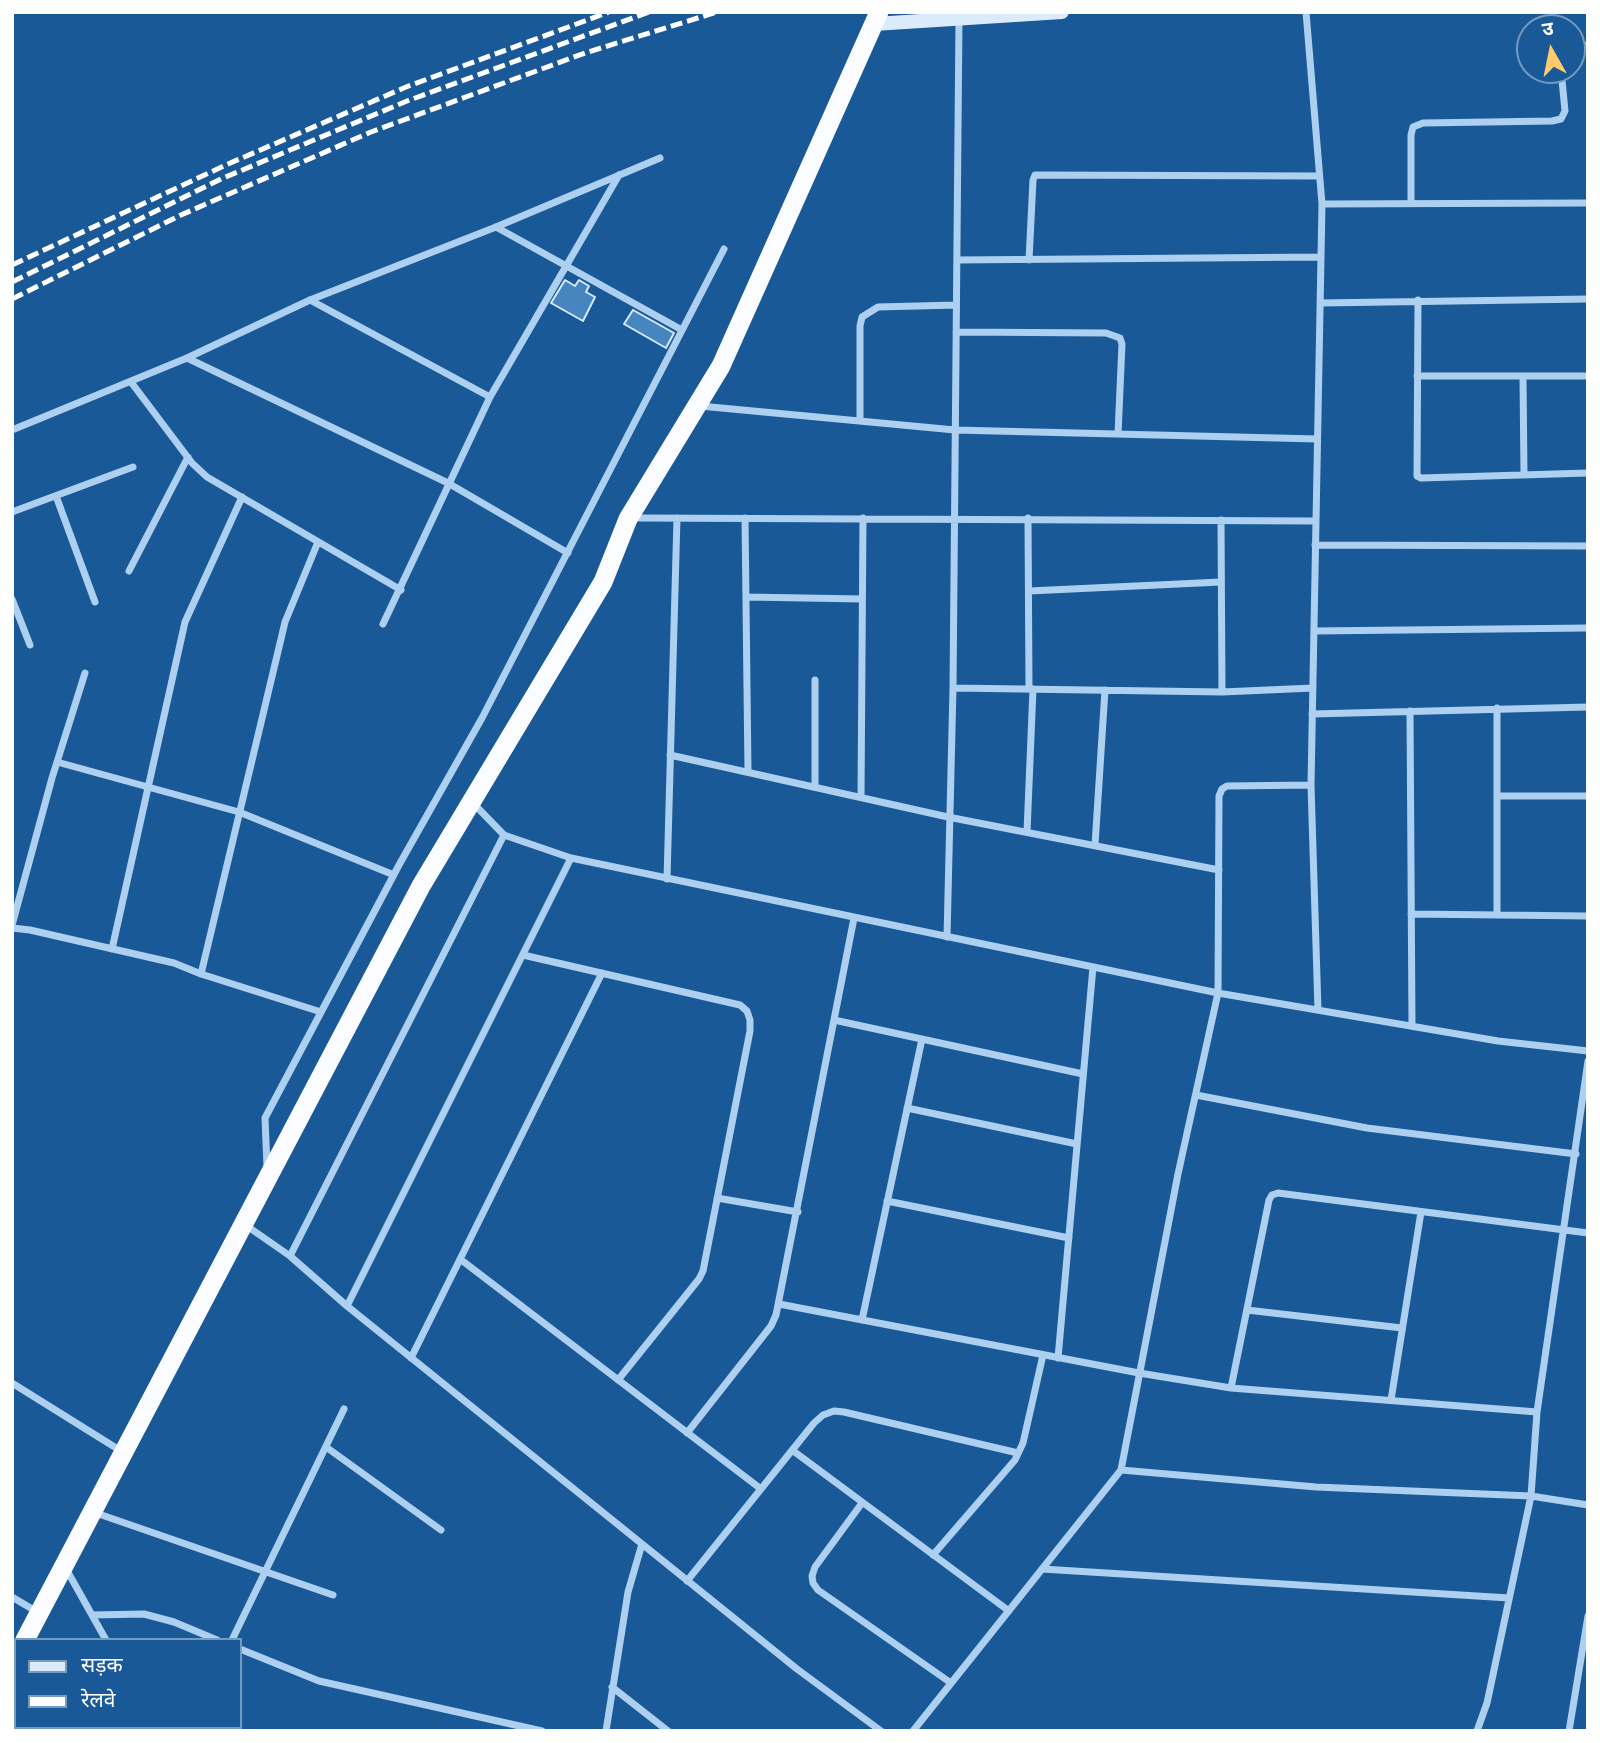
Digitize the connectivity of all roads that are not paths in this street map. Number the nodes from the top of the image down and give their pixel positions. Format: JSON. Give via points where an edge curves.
{"nodes":[{"id":1,"x":1062,"y":12,"type":"edge"},
{"id":2,"x":1306,"y":12,"type":"edge"},
{"id":3,"x":877,"y":18,"type":"edge"},
{"id":4,"x":959,"y":19,"type":"junction"},
{"id":5,"x":1562,"y":84,"type":"edge"},
{"id":6,"x":660,"y":158,"type":"dead end"},
{"id":7,"x":619,"y":174,"type":"junction"},
{"id":8,"x":1320,"y":176,"type":"junction"},
{"id":9,"x":1411,"y":203,"type":"junction"},
{"id":10,"x":1588,"y":203,"type":"edge"},
{"id":11,"x":1322,"y":204,"type":"junction"},
{"id":12,"x":496,"y":227,"type":"junction"},
{"id":13,"x":724,"y":249,"type":"dead end"},
{"id":14,"x":1321,"y":257,"type":"junction"},
{"id":15,"x":957,"y":260,"type":"junction"},
{"id":16,"x":1030,"y":260,"type":"junction"},
{"id":17,"x":566,"y":265,"type":"junction"},
{"id":18,"x":1588,"y":299,"type":"edge"},
{"id":19,"x":310,"y":300,"type":"junction"},
{"id":20,"x":1418,"y":300,"type":"junction"},
{"id":21,"x":1320,"y":303,"type":"junction"},
{"id":22,"x":956,"y":306,"type":"junction"},
{"id":23,"x":682,"y":330,"type":"junction"},
{"id":24,"x":956,"y":332,"type":"junction"},
{"id":25,"x":187,"y":358,"type":"junction"},
{"id":26,"x":1417,"y":376,"type":"junction"},
{"id":27,"x":1523,"y":376,"type":"junction"},
{"id":28,"x":1588,"y":376,"type":"edge"},
{"id":29,"x":131,"y":382,"type":"junction"},
{"id":30,"x":490,"y":397,"type":"junction"},
{"id":31,"x":696,"y":405,"type":"junction"},
{"id":32,"x":860,"y":421,"type":"junction"},
{"id":33,"x":12,"y":430,"type":"edge"},
{"id":34,"x":956,"y":430,"type":"junction"},
{"id":35,"x":1118,"y":434,"type":"junction"},
{"id":36,"x":1317,"y":439,"type":"junction"},
{"id":37,"x":188,"y":457,"type":"junction"},
{"id":38,"x":133,"y":467,"type":"dead end"},
{"id":39,"x":1588,"y":473,"type":"edge"},
{"id":40,"x":1524,"y":475,"type":"junction"},
{"id":41,"x":448,"y":483,"type":"junction"},
{"id":42,"x":56,"y":496,"type":"junction"},
{"id":43,"x":242,"y":497,"type":"junction"},
{"id":44,"x":12,"y":512,"type":"edge"},
{"id":45,"x":640,"y":518,"type":"dead end"},
{"id":46,"x":677,"y":518,"type":"junction"},
{"id":47,"x":745,"y":518,"type":"junction"},
{"id":48,"x":863,"y":518,"type":"junction"},
{"id":49,"x":955,"y":518,"type":"junction"},
{"id":50,"x":1028,"y":518,"type":"junction"},
{"id":51,"x":1221,"y":520,"type":"junction"},
{"id":52,"x":1316,"y":521,"type":"junction"},
{"id":53,"x":318,"y":542,"type":"junction"},
{"id":54,"x":1315,"y":545,"type":"junction"},
{"id":55,"x":1588,"y":546,"type":"edge"},
{"id":56,"x":568,"y":553,"type":"junction"},
{"id":57,"x":129,"y":571,"type":"dead end"},
{"id":58,"x":1221,"y":582,"type":"junction"},
{"id":59,"x":401,"y":590,"type":"junction"},
{"id":60,"x":1028,"y":591,"type":"junction"},
{"id":61,"x":746,"y":597,"type":"junction"},
{"id":62,"x":12,"y":599,"type":"edge"},
{"id":63,"x":862,"y":599,"type":"junction"},
{"id":64,"x":94,"y":602,"type":"dead end"},
{"id":65,"x":383,"y":624,"type":"dead end"},
{"id":66,"x":1588,"y":628,"type":"edge"},
{"id":67,"x":1314,"y":631,"type":"junction"},
{"id":68,"x":30,"y":645,"type":"dead end"},
{"id":69,"x":85,"y":673,"type":"dead end"},
{"id":70,"x":815,"y":681,"type":"dead end"},
{"id":71,"x":953,"y":688,"type":"junction"},
{"id":72,"x":1313,"y":688,"type":"junction"},
{"id":73,"x":1031,"y":689,"type":"junction"},
{"id":74,"x":1105,"y":690,"type":"junction"},
{"id":75,"x":1222,"y":692,"type":"junction"},
{"id":76,"x":1588,"y":707,"type":"edge"},
{"id":77,"x":1497,"y":708,"type":"junction"},
{"id":78,"x":1410,"y":711,"type":"junction"},
{"id":79,"x":1312,"y":714,"type":"junction"},
{"id":80,"x":670,"y":755,"type":"junction"},
{"id":81,"x":57,"y":762,"type":"junction"},
{"id":82,"x":748,"y":772,"type":"junction"},
{"id":83,"x":1311,"y":785,"type":"junction"},
{"id":84,"x":815,"y":787,"type":"junction"},
{"id":85,"x":148,"y":788,"type":"junction"},
{"id":86,"x":1497,"y":796,"type":"junction"},
{"id":87,"x":1588,"y":796,"type":"edge"},
{"id":88,"x":861,"y":797,"type":"junction"},
{"id":89,"x":472,"y":801,"type":"junction"},
{"id":90,"x":239,"y":812,"type":"junction"},
{"id":91,"x":948,"y":817,"type":"junction"},
{"id":92,"x":1027,"y":832,"type":"junction"},
{"id":93,"x":505,"y":835,"type":"junction"},
{"id":94,"x":1095,"y":845,"type":"junction"},
{"id":95,"x":571,"y":858,"type":"junction"},
{"id":96,"x":1219,"y":870,"type":"junction"},
{"id":97,"x":394,"y":874,"type":"junction"},
{"id":98,"x":667,"y":878,"type":"junction"},
{"id":99,"x":1411,"y":914,"type":"junction"},
{"id":100,"x":1497,"y":914,"type":"junction"},
{"id":101,"x":1588,"y":916,"type":"edge"},
{"id":102,"x":854,"y":918,"type":"junction"},
{"id":103,"x":12,"y":927,"type":"edge"},
{"id":104,"x":947,"y":937,"type":"junction"},
{"id":105,"x":112,"y":949,"type":"junction"},
{"id":106,"x":523,"y":955,"type":"junction"},
{"id":107,"x":1093,"y":967,"type":"junction"},
{"id":108,"x":602,"y":973,"type":"junction"},
{"id":109,"x":201,"y":974,"type":"junction"},
{"id":110,"x":1218,"y":993,"type":"junction"},
{"id":111,"x":1318,"y":1010,"type":"junction"},
{"id":112,"x":321,"y":1013,"type":"junction"},
{"id":113,"x":834,"y":1020,"type":"junction"},
{"id":114,"x":1412,"y":1026,"type":"junction"},
{"id":115,"x":922,"y":1039,"type":"junction"},
{"id":116,"x":1588,"y":1051,"type":"edge"},
{"id":117,"x":1588,"y":1061,"type":"edge"},
{"id":118,"x":1083,"y":1074,"type":"junction"},
{"id":119,"x":1196,"y":1095,"type":"junction"},
{"id":120,"x":907,"y":1108,"type":"junction"},
{"id":121,"x":1077,"y":1144,"type":"junction"},
{"id":122,"x":1576,"y":1154,"type":"junction"},
{"id":123,"x":267,"y":1178,"type":"junction"},
{"id":124,"x":717,"y":1198,"type":"junction"},
{"id":125,"x":887,"y":1201,"type":"junction"},
{"id":126,"x":798,"y":1212,"type":"junction"},
{"id":127,"x":1422,"y":1212,"type":"junction"},
{"id":128,"x":244,"y":1224,"type":"junction"},
{"id":129,"x":1564,"y":1231,"type":"junction"},
{"id":130,"x":1588,"y":1233,"type":"edge"},
{"id":131,"x":1069,"y":1238,"type":"junction"},
{"id":132,"x":290,"y":1256,"type":"junction"},
{"id":133,"x":460,"y":1259,"type":"junction"},
{"id":134,"x":779,"y":1304,"type":"junction"},
{"id":135,"x":347,"y":1306,"type":"junction"},
{"id":136,"x":1247,"y":1310,"type":"junction"},
{"id":137,"x":862,"y":1320,"type":"junction"},
{"id":138,"x":1402,"y":1328,"type":"junction"},
{"id":139,"x":1043,"y":1355,"type":"junction"},
{"id":140,"x":411,"y":1357,"type":"junction"},
{"id":141,"x":1058,"y":1358,"type":"junction"},
{"id":142,"x":1139,"y":1373,"type":"junction"},
{"id":143,"x":618,"y":1380,"type":"junction"},
{"id":144,"x":12,"y":1383,"type":"edge"},
{"id":145,"x":1231,"y":1388,"type":"junction"},
{"id":146,"x":1391,"y":1401,"type":"junction"},
{"id":147,"x":344,"y":1409,"type":"dead end"},
{"id":148,"x":1537,"y":1412,"type":"junction"},
{"id":149,"x":687,"y":1433,"type":"junction"},
{"id":150,"x":326,"y":1447,"type":"junction"},
{"id":151,"x":792,"y":1450,"type":"junction"},
{"id":152,"x":122,"y":1452,"type":"junction"},
{"id":153,"x":1018,"y":1453,"type":"junction"},
{"id":154,"x":1121,"y":1470,"type":"junction"},
{"id":155,"x":761,"y":1489,"type":"junction"},
{"id":156,"x":1531,"y":1496,"type":"junction"},
{"id":157,"x":862,"y":1503,"type":"junction"},
{"id":158,"x":1588,"y":1505,"type":"edge"},
{"id":159,"x":92,"y":1512,"type":"junction"},
{"id":160,"x":440,"y":1530,"type":"dead end"},
{"id":161,"x":642,"y":1544,"type":"junction"},
{"id":162,"x":933,"y":1555,"type":"junction"},
{"id":163,"x":64,"y":1565,"type":"junction"},
{"id":164,"x":1042,"y":1569,"type":"junction"},
{"id":165,"x":265,"y":1572,"type":"junction"},
{"id":166,"x":687,"y":1581,"type":"junction"},
{"id":167,"x":333,"y":1595,"type":"dead end"},
{"id":168,"x":12,"y":1597,"type":"edge"},
{"id":169,"x":1509,"y":1598,"type":"junction"},
{"id":170,"x":1009,"y":1611,"type":"junction"},
{"id":171,"x":39,"y":1612,"type":"junction"},
{"id":172,"x":92,"y":1615,"type":"junction"},
{"id":173,"x":1588,"y":1616,"type":"edge"},
{"id":174,"x":26,"y":1638,"type":"edge"},
{"id":175,"x":105,"y":1638,"type":"edge"},
{"id":176,"x":212,"y":1638,"type":"edge"},
{"id":177,"x":233,"y":1638,"type":"edge"},
{"id":178,"x":242,"y":1650,"type":"edge"},
{"id":179,"x":1578,"y":1675,"type":"junction"},
{"id":180,"x":1588,"y":1676,"type":"edge"},
{"id":181,"x":951,"y":1683,"type":"junction"},
{"id":182,"x":612,"y":1687,"type":"junction"},
{"id":183,"x":542,"y":1731,"type":"edge"},
{"id":184,"x":607,"y":1731,"type":"edge"},
{"id":185,"x":668,"y":1731,"type":"edge"},
{"id":186,"x":881,"y":1731,"type":"edge"},
{"id":187,"x":913,"y":1731,"type":"edge"},
{"id":188,"x":1479,"y":1731,"type":"edge"},
{"id":189,"x":1569,"y":1731,"type":"edge"}],
"edges":[{"from":1,"to":4,"type":"main road"},
{"from":2,"to":8,"type":"street"},
{"from":3,"to":4,"type":"main road"},
{"from":3,"to":31,"type":"highway","via":[[721,366]]},
{"from":4,"to":15,"type":"street"},
{"from":5,"to":9,"type":"street","via":[[1565,111],[1552,121],[1423,123],[1413,127]]},
{"from":6,"to":7,"type":"street"},
{"from":7,"to":12,"type":"street"},
{"from":7,"to":17,"type":"street"},
{"from":8,"to":11,"type":"street"},
{"from":8,"to":16,"type":"street","via":[[1035,175]]},
{"from":9,"to":10,"type":"street"},
{"from":9,"to":11,"type":"street"},
{"from":11,"to":14,"type":"street"},
{"from":12,"to":17,"type":"street"},
{"from":12,"to":19,"type":"street"},
{"from":13,"to":23,"type":"street"},
{"from":14,"to":16,"type":"street"},
{"from":14,"to":21,"type":"street"},
{"from":15,"to":16,"type":"street"},
{"from":15,"to":22,"type":"street"},
{"from":17,"to":23,"type":"street"},
{"from":17,"to":30,"type":"street"},
{"from":18,"to":20,"type":"street"},
{"from":19,"to":25,"type":"street"},
{"from":19,"to":30,"type":"street"},
{"from":20,"to":21,"type":"street"},
{"from":20,"to":26,"type":"street"},
{"from":21,"to":36,"type":"street"},
{"from":22,"to":24,"type":"street"},
{"from":22,"to":32,"type":"street","via":[[878,307],[862,317]]},
{"from":23,"to":56,"type":"street"},
{"from":24,"to":34,"type":"street"},
{"from":24,"to":35,"type":"street","via":[[1106,333],[1120,338]]},
{"from":25,"to":29,"type":"street"},
{"from":25,"to":41,"type":"street"},
{"from":26,"to":27,"type":"street"},
{"from":26,"to":40,"type":"street","via":[[1417,476]]},
{"from":27,"to":28,"type":"street"},
{"from":27,"to":40,"type":"street"},
{"from":29,"to":33,"type":"street"},
{"from":29,"to":37,"type":"street"},
{"from":30,"to":41,"type":"street"},
{"from":31,"to":32,"type":"street"},
{"from":31,"to":89,"type":"highway","via":[[628,519],[603,582]]},
{"from":32,"to":34,"type":"street"},
{"from":34,"to":35,"type":"street"},
{"from":34,"to":49,"type":"street"},
{"from":35,"to":36,"type":"street"},
{"from":36,"to":52,"type":"street"},
{"from":37,"to":43,"type":"street","via":[[207,477]]},
{"from":37,"to":57,"type":"street"},
{"from":38,"to":42,"type":"street"},
{"from":39,"to":40,"type":"street"},
{"from":41,"to":56,"type":"street"},
{"from":41,"to":59,"type":"street"},
{"from":42,"to":44,"type":"street"},
{"from":42,"to":64,"type":"street"},
{"from":43,"to":53,"type":"street"},
{"from":43,"to":85,"type":"street","via":[[185,622]]},
{"from":45,"to":46,"type":"street"},
{"from":46,"to":47,"type":"street"},
{"from":46,"to":80,"type":"street"},
{"from":47,"to":48,"type":"street"},
{"from":47,"to":61,"type":"street"},
{"from":48,"to":49,"type":"street"},
{"from":48,"to":63,"type":"street"},
{"from":49,"to":50,"type":"street"},
{"from":49,"to":71,"type":"street"},
{"from":50,"to":51,"type":"street"},
{"from":50,"to":60,"type":"street"},
{"from":51,"to":52,"type":"street"},
{"from":51,"to":58,"type":"street"},
{"from":52,"to":54,"type":"street"},
{"from":53,"to":59,"type":"street"},
{"from":53,"to":90,"type":"street","via":[[285,622]]},
{"from":54,"to":55,"type":"street"},
{"from":54,"to":67,"type":"street"},
{"from":56,"to":97,"type":"street"},
{"from":58,"to":60,"type":"street"},
{"from":58,"to":75,"type":"street"},
{"from":59,"to":65,"type":"street"},
{"from":60,"to":73,"type":"street"},
{"from":61,"to":63,"type":"street"},
{"from":61,"to":82,"type":"street"},
{"from":62,"to":68,"type":"street"},
{"from":63,"to":88,"type":"street"},
{"from":66,"to":67,"type":"street"},
{"from":67,"to":72,"type":"street"},
{"from":69,"to":81,"type":"street"},
{"from":70,"to":84,"type":"street"},
{"from":71,"to":73,"type":"street"},
{"from":71,"to":91,"type":"street"},
{"from":72,"to":75,"type":"street"},
{"from":72,"to":79,"type":"street"},
{"from":73,"to":74,"type":"street"},
{"from":73,"to":92,"type":"street"},
{"from":74,"to":75,"type":"street"},
{"from":74,"to":94,"type":"street"},
{"from":76,"to":77,"type":"street"},
{"from":77,"to":78,"type":"street"},
{"from":77,"to":86,"type":"street"},
{"from":78,"to":79,"type":"street"},
{"from":78,"to":99,"type":"street"},
{"from":79,"to":83,"type":"street"},
{"from":80,"to":82,"type":"street"},
{"from":80,"to":98,"type":"street"},
{"from":81,"to":85,"type":"street"},
{"from":81,"to":103,"type":"street"},
{"from":82,"to":84,"type":"street"},
{"from":83,"to":96,"type":"street","via":[[1222,789]]},
{"from":83,"to":111,"type":"street"},
{"from":84,"to":88,"type":"street"},
{"from":85,"to":90,"type":"street"},
{"from":85,"to":105,"type":"street"},
{"from":86,"to":87,"type":"street"},
{"from":86,"to":100,"type":"street"},
{"from":88,"to":91,"type":"street"},
{"from":89,"to":93,"type":"street"},
{"from":89,"to":123,"type":"highway","via":[[421,886]]},
{"from":90,"to":97,"type":"street"},
{"from":90,"to":109,"type":"street"},
{"from":91,"to":92,"type":"street"},
{"from":91,"to":104,"type":"street"},
{"from":92,"to":94,"type":"street"},
{"from":93,"to":95,"type":"street"},
{"from":93,"to":132,"type":"street"},
{"from":94,"to":96,"type":"street"},
{"from":95,"to":98,"type":"street"},
{"from":95,"to":106,"type":"street"},
{"from":96,"to":110,"type":"street"},
{"from":97,"to":112,"type":"street"},
{"from":98,"to":102,"type":"street"},
{"from":99,"to":100,"type":"street"},
{"from":99,"to":114,"type":"street"},
{"from":100,"to":101,"type":"street"},
{"from":102,"to":104,"type":"street"},
{"from":102,"to":113,"type":"street"},
{"from":103,"to":105,"type":"street"},
{"from":104,"to":107,"type":"street"},
{"from":105,"to":109,"type":"street"},
{"from":106,"to":108,"type":"street"},
{"from":106,"to":135,"type":"street"},
{"from":107,"to":110,"type":"street"},
{"from":107,"to":118,"type":"street"},
{"from":108,"to":124,"type":"street","via":[[740,1005],[747,1011],[750,1031]]},
{"from":108,"to":133,"type":"street"},
{"from":109,"to":112,"type":"street"},
{"from":110,"to":111,"type":"street"},
{"from":110,"to":119,"type":"street"},
{"from":111,"to":114,"type":"street"},
{"from":112,"to":123,"type":"street","via":[[265,1118]]},
{"from":113,"to":115,"type":"street"},
{"from":113,"to":126,"type":"street"},
{"from":114,"to":116,"type":"street"},
{"from":115,"to":118,"type":"street"},
{"from":115,"to":120,"type":"street"},
{"from":117,"to":122,"type":"street"},
{"from":118,"to":121,"type":"street"},
{"from":119,"to":122,"type":"street","via":[[1367,1128]]},
{"from":119,"to":142,"type":"street"},
{"from":120,"to":121,"type":"street"},
{"from":120,"to":125,"type":"street"},
{"from":121,"to":131,"type":"street"},
{"from":122,"to":129,"type":"street"},
{"from":123,"to":128,"type":"highway"},
{"from":124,"to":126,"type":"street"},
{"from":124,"to":143,"type":"street","via":[[699,1279]]},
{"from":125,"to":131,"type":"street"},
{"from":125,"to":137,"type":"street"},
{"from":126,"to":134,"type":"street"},
{"from":127,"to":129,"type":"street"},
{"from":127,"to":136,"type":"street","via":[[1272,1195]]},
{"from":127,"to":138,"type":"street"},
{"from":128,"to":132,"type":"street"},
{"from":128,"to":152,"type":"highway"},
{"from":129,"to":130,"type":"street"},
{"from":129,"to":148,"type":"street"},
{"from":131,"to":141,"type":"street"},
{"from":132,"to":135,"type":"street"},
{"from":133,"to":140,"type":"street"},
{"from":133,"to":143,"type":"street"},
{"from":134,"to":137,"type":"street"},
{"from":134,"to":149,"type":"street","via":[[771,1326]]},
{"from":135,"to":140,"type":"street"},
{"from":136,"to":138,"type":"street"},
{"from":136,"to":145,"type":"street"},
{"from":137,"to":139,"type":"street"},
{"from":138,"to":146,"type":"street"},
{"from":139,"to":141,"type":"street"},
{"from":139,"to":153,"type":"street"},
{"from":140,"to":161,"type":"street"},
{"from":141,"to":142,"type":"street"},
{"from":142,"to":145,"type":"street"},
{"from":142,"to":154,"type":"street"},
{"from":143,"to":149,"type":"street"},
{"from":144,"to":152,"type":"street"},
{"from":145,"to":146,"type":"street"},
{"from":146,"to":148,"type":"street"},
{"from":147,"to":150,"type":"street"},
{"from":148,"to":156,"type":"street"},
{"from":149,"to":155,"type":"street"},
{"from":150,"to":160,"type":"street"},
{"from":150,"to":165,"type":"street"},
{"from":151,"to":153,"type":"street","via":[[814,1423],[834,1411]]},
{"from":151,"to":155,"type":"street"},
{"from":151,"to":157,"type":"street"},
{"from":152,"to":159,"type":"highway"},
{"from":153,"to":162,"type":"street"},
{"from":154,"to":156,"type":"street","via":[[1316,1487]]},
{"from":154,"to":164,"type":"street"},
{"from":155,"to":166,"type":"street"},
{"from":156,"to":158,"type":"street"},
{"from":156,"to":169,"type":"street"},
{"from":157,"to":162,"type":"street"},
{"from":157,"to":181,"type":"street","via":[[815,1567],[813,1583]]},
{"from":159,"to":163,"type":"highway"},
{"from":159,"to":165,"type":"street"},
{"from":161,"to":166,"type":"street"},
{"from":161,"to":182,"type":"street","via":[[628,1592]]},
{"from":162,"to":170,"type":"street"},
{"from":163,"to":171,"type":"highway"},
{"from":163,"to":172,"type":"street"},
{"from":164,"to":169,"type":"street"},
{"from":164,"to":170,"type":"street"},
{"from":165,"to":167,"type":"street"},
{"from":165,"to":177,"type":"street"},
{"from":166,"to":186,"type":"street"},
{"from":168,"to":171,"type":"street"},
{"from":169,"to":188,"type":"street"},
{"from":170,"to":181,"type":"street"},
{"from":171,"to":174,"type":"highway"},
{"from":172,"to":175,"type":"street"},
{"from":172,"to":176,"type":"street","via":[[144,1614]]},
{"from":173,"to":179,"type":"street"},
{"from":178,"to":183,"type":"street","via":[[319,1681]]},
{"from":179,"to":180,"type":"street"},
{"from":179,"to":189,"type":"street"},
{"from":181,"to":187,"type":"street"},
{"from":182,"to":184,"type":"street"},
{"from":182,"to":185,"type":"street"}]}
